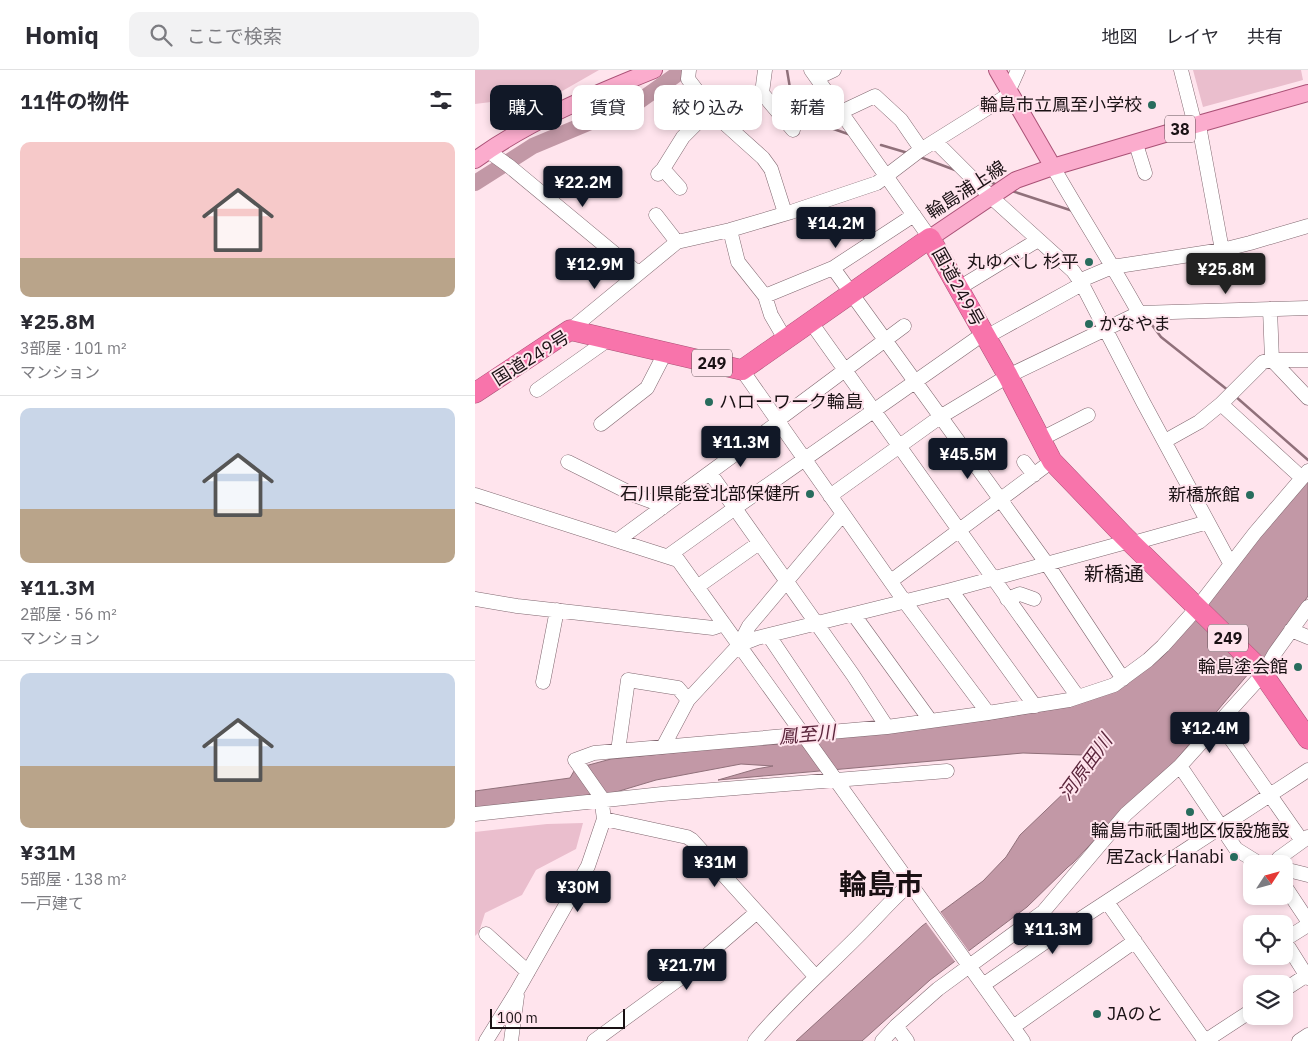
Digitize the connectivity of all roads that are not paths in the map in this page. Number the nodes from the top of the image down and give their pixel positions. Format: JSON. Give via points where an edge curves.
{"nodes":[{"id":1,"x":654,"y":70,"type":"edge"},
{"id":2,"x":689,"y":70,"type":"edge"},
{"id":3,"x":765,"y":70,"type":"edge"},
{"id":4,"x":834,"y":70,"type":"edge"},
{"id":5,"x":997,"y":70,"type":"edge"},
{"id":6,"x":1018,"y":70,"type":"edge"},
{"id":7,"x":1181,"y":70,"type":"edge"},
{"id":8,"x":814,"y":74,"type":"edge"},
{"id":9,"x":693,"y":85,"type":"edge"},
{"id":10,"x":822,"y":85,"type":"edge"},
{"id":11,"x":1010,"y":92,"type":"junction"},
{"id":12,"x":762,"y":93,"type":"joint"},
{"id":13,"x":1308,"y":93,"type":"edge"},
{"id":14,"x":772,"y":105,"type":"edge"},
{"id":15,"x":844,"y":111,"type":"edge"},
{"id":16,"x":844,"y":116,"type":"edge"},
{"id":17,"x":1195,"y":125,"type":"junction"},
{"id":18,"x":690,"y":130,"type":"edge"},
{"id":19,"x":731,"y":130,"type":"edge"},
{"id":20,"x":1135,"y":144,"type":"junction"},
{"id":21,"x":920,"y":150,"type":"junction"},
{"id":22,"x":487,"y":156,"type":"edge"},
{"id":23,"x":1053,"y":167,"type":"junction"},
{"id":24,"x":1145,"y":173,"type":"dead end"},
{"id":25,"x":886,"y":176,"type":"junction"},
{"id":26,"x":680,"y":188,"type":"dead end"},
{"id":27,"x":991,"y":196,"type":"junction"},
{"id":28,"x":785,"y":213,"type":"junction"},
{"id":29,"x":656,"y":215,"type":"dead end"},
{"id":30,"x":914,"y":215,"type":"junction"},
{"id":31,"x":1308,"y":226,"type":"edge"},
{"id":32,"x":731,"y":230,"type":"junction"},
{"id":33,"x":930,"y":238,"type":"junction"},
{"id":34,"x":1038,"y":240,"type":"junction"},
{"id":35,"x":677,"y":242,"type":"junction"},
{"id":36,"x":1222,"y":250,"type":"junction"},
{"id":37,"x":1116,"y":267,"type":"junction"},
{"id":38,"x":833,"y":268,"type":"junction"},
{"id":39,"x":638,"y":273,"type":"junction"},
{"id":40,"x":1082,"y":284,"type":"junction"},
{"id":41,"x":959,"y":288,"type":"junction"},
{"id":42,"x":852,"y":293,"type":"junction"},
{"id":43,"x":765,"y":296,"type":"junction"},
{"id":44,"x":1270,"y":308,"type":"junction"},
{"id":45,"x":1308,"y":308,"type":"edge"},
{"id":46,"x":1142,"y":312,"type":"junction"},
{"id":47,"x":810,"y":321,"type":"junction"},
{"id":48,"x":905,"y":326,"type":"dead end"},
{"id":49,"x":1104,"y":329,"type":"junction"},
{"id":50,"x":570,"y":330,"type":"junction"},
{"id":51,"x":986,"y":337,"type":"junction"},
{"id":52,"x":609,"y":339,"type":"junction"},
{"id":53,"x":785,"y":339,"type":"junction"},
{"id":54,"x":885,"y":340,"type":"junction"},
{"id":55,"x":665,"y":353,"type":"junction"},
{"id":56,"x":1272,"y":360,"type":"junction"},
{"id":57,"x":1308,"y":360,"type":"edge"},
{"id":58,"x":742,"y":370,"type":"junction"},
{"id":59,"x":845,"y":370,"type":"junction"},
{"id":60,"x":1008,"y":376,"type":"junction"},
{"id":61,"x":915,"y":381,"type":"junction"},
{"id":62,"x":537,"y":390,"type":"dead end"},
{"id":63,"x":475,"y":393,"type":"edge"},
{"id":64,"x":1229,"y":397,"type":"junction"},
{"id":65,"x":1308,"y":398,"type":"edge"},
{"id":66,"x":874,"y":410,"type":"junction"},
{"id":67,"x":1088,"y":415,"type":"dead end"},
{"id":68,"x":940,"y":417,"type":"junction"},
{"id":69,"x":778,"y":420,"type":"junction"},
{"id":70,"x":601,"y":424,"type":"dead end"},
{"id":71,"x":1041,"y":440,"type":"junction"},
{"id":72,"x":1165,"y":441,"type":"junction"},
{"id":73,"x":899,"y":446,"type":"junction"},
{"id":74,"x":805,"y":459,"type":"junction"},
{"id":75,"x":1052,"y":461,"type":"junction"},
{"id":76,"x":568,"y":462,"type":"dead end"},
{"id":77,"x":1024,"y":462,"type":"dead end"},
{"id":78,"x":710,"y":473,"type":"junction"},
{"id":79,"x":1305,"y":474,"type":"edge"},
{"id":80,"x":1034,"y":475,"type":"junction"},
{"id":81,"x":475,"y":495,"type":"edge"},
{"id":82,"x":830,"y":496,"type":"junction"},
{"id":83,"x":1000,"y":500,"type":"junction"},
{"id":84,"x":662,"y":508,"type":"junction"},
{"id":85,"x":735,"y":508,"type":"junction"},
{"id":86,"x":843,"y":514,"type":"junction"},
{"id":87,"x":1208,"y":522,"type":"junction"},
{"id":88,"x":959,"y":531,"type":"junction"},
{"id":89,"x":618,"y":540,"type":"junction"},
{"id":90,"x":759,"y":543,"type":"junction"},
{"id":91,"x":1133,"y":543,"type":"junction"},
{"id":92,"x":668,"y":556,"type":"junction"},
{"id":93,"x":1231,"y":563,"type":"junction"},
{"id":94,"x":1047,"y":564,"type":"junction"},
{"id":95,"x":992,"y":578,"type":"junction"},
{"id":96,"x":891,"y":581,"type":"junction"},
{"id":97,"x":786,"y":582,"type":"junction"},
{"id":98,"x":697,"y":587,"type":"junction"},
{"id":99,"x":951,"y":590,"type":"junction"},
{"id":100,"x":475,"y":599,"type":"edge"},
{"id":101,"x":1007,"y":599,"type":"junction"},
{"id":102,"x":1034,"y":599,"type":"dead end"},
{"id":103,"x":905,"y":602,"type":"junction"},
{"id":104,"x":1308,"y":607,"type":"edge"},
{"id":105,"x":1198,"y":608,"type":"junction"},
{"id":106,"x":557,"y":610,"type":"junction"},
{"id":107,"x":854,"y":615,"type":"junction"},
{"id":108,"x":723,"y":624,"type":"junction"},
{"id":109,"x":817,"y":624,"type":"junction"},
{"id":110,"x":1291,"y":630,"type":"junction"},
{"id":111,"x":769,"y":636,"type":"junction"},
{"id":112,"x":1308,"y":637,"type":"edge"},
{"id":113,"x":739,"y":645,"type":"junction"},
{"id":114,"x":1261,"y":670,"type":"junction"},
{"id":115,"x":1123,"y":679,"type":"junction"},
{"id":116,"x":543,"y":682,"type":"dead end"},
{"id":117,"x":1078,"y":698,"type":"junction"},
{"id":118,"x":688,"y":700,"type":"junction"},
{"id":119,"x":1035,"y":706,"type":"junction"},
{"id":120,"x":988,"y":713,"type":"junction"},
{"id":121,"x":930,"y":720,"type":"junction"},
{"id":122,"x":1219,"y":722,"type":"junction"},
{"id":123,"x":887,"y":727,"type":"junction"},
{"id":124,"x":833,"y":731,"type":"junction"},
{"id":125,"x":803,"y":734,"type":"junction"},
{"id":126,"x":1308,"y":739,"type":"edge"},
{"id":127,"x":663,"y":747,"type":"junction"},
{"id":128,"x":618,"y":751,"type":"junction"},
{"id":129,"x":1180,"y":766,"type":"junction"},
{"id":130,"x":1308,"y":770,"type":"edge"},
{"id":131,"x":947,"y":771,"type":"dead end"},
{"id":132,"x":835,"y":780,"type":"junction"},
{"id":133,"x":1270,"y":796,"type":"junction"},
{"id":134,"x":601,"y":799,"type":"junction"},
{"id":135,"x":475,"y":814,"type":"edge"},
{"id":136,"x":604,"y":820,"type":"junction"},
{"id":137,"x":1221,"y":827,"type":"junction"},
{"id":138,"x":1305,"y":839,"type":"edge"},
{"id":139,"x":1246,"y":855,"type":"edge"},
{"id":140,"x":1283,"y":855,"type":"edge"},
{"id":141,"x":1293,"y":871,"type":"edge"},
{"id":142,"x":1308,"y":875,"type":"edge"},
{"id":143,"x":914,"y":889,"type":"junction"},
{"id":144,"x":1293,"y":898,"type":"edge"},
{"id":145,"x":1107,"y":902,"type":"junction"},
{"id":146,"x":757,"y":912,"type":"junction"},
{"id":147,"x":1308,"y":921,"type":"edge"},
{"id":148,"x":1308,"y":925,"type":"edge"},
{"id":149,"x":486,"y":934,"type":"dead end"},
{"id":150,"x":1135,"y":941,"type":"junction"},
{"id":151,"x":967,"y":963,"type":"junction"},
{"id":152,"x":528,"y":972,"type":"junction"},
{"id":153,"x":815,"y":976,"type":"junction"},
{"id":154,"x":1307,"y":976,"type":"edge"},
{"id":155,"x":983,"y":985,"type":"junction"},
{"id":156,"x":1293,"y":985,"type":"edge"},
{"id":157,"x":517,"y":991,"type":"junction"},
{"id":158,"x":1243,"y":1016,"type":"edge"},
{"id":159,"x":896,"y":1026,"type":"junction"},
{"id":160,"x":1013,"y":1027,"type":"junction"},
{"id":161,"x":1308,"y":1035,"type":"edge"},
{"id":162,"x":486,"y":1041,"type":"edge"},
{"id":163,"x":511,"y":1041,"type":"edge"},
{"id":164,"x":594,"y":1041,"type":"edge"},
{"id":165,"x":755,"y":1041,"type":"edge"},
{"id":166,"x":882,"y":1041,"type":"edge"},
{"id":167,"x":907,"y":1041,"type":"edge"},
{"id":168,"x":1023,"y":1041,"type":"edge"},
{"id":169,"x":1205,"y":1041,"type":"edge"},
{"id":170,"x":1299,"y":1041,"type":"edge"}],
"edges":[{"from":1,"to":22,"type":"main road","via":[[589,97],[519,132]]},
{"from":2,"to":9,"type":"street","via":[[688,79]]},
{"from":3,"to":12,"type":"street"},
{"from":4,"to":8,"type":"street"},
{"from":5,"to":11,"type":"main road"},
{"from":6,"to":11,"type":"street"},
{"from":7,"to":17,"type":"street"},
{"from":8,"to":10,"type":"street"},
{"from":11,"to":21,"type":"street"},
{"from":11,"to":23,"type":"main road"},
{"from":12,"to":14,"type":"street"},
{"from":13,"to":17,"type":"main road","name":"輪島浦上線","number":"38"},
{"from":15,"to":21,"type":"street","via":[[875,96],[901,120]]},
{"from":16,"to":25,"type":"street"},
{"from":17,"to":20,"type":"main road","name":"輪島浦上線","number":"38"},
{"from":17,"to":36,"type":"street","via":[[1199,131]]},
{"from":18,"to":26,"type":"street","via":[[661,171]]},
{"from":19,"to":28,"type":"street","via":[[759,153],[771,169]]},
{"from":20,"to":23,"type":"main road","name":"輪島浦上線","number":"38"},
{"from":20,"to":24,"type":"street"},
{"from":21,"to":25,"type":"street"},
{"from":21,"to":27,"type":"street","via":[[939,145]]},
{"from":22,"to":39,"type":"street","via":[[509,166]]},
{"from":23,"to":27,"type":"main road","name":"輪島浦上線","number":"38","via":[[1016,180]]},
{"from":23,"to":37,"type":"street"},
{"from":25,"to":28,"type":"street","via":[[877,183]]},
{"from":25,"to":30,"type":"street"},
{"from":27,"to":33,"type":"main road","name":"輪島浦上線","number":"38"},
{"from":27,"to":34,"type":"street"},
{"from":28,"to":32,"type":"street"},
{"from":29,"to":35,"type":"street"},
{"from":30,"to":33,"type":"street"},
{"from":30,"to":38,"type":"street"},
{"from":31,"to":36,"type":"street"},
{"from":32,"to":35,"type":"street"},
{"from":32,"to":43,"type":"street","via":[[738,262]]},
{"from":33,"to":41,"type":"highway","name":"国道249号","number":"249"},
{"from":33,"to":42,"type":"highway","name":"国道249号","number":"249"},
{"from":34,"to":40,"type":"street","via":[[1073,271]]},
{"from":34,"to":41,"type":"street"},
{"from":35,"to":39,"type":"street"},
{"from":36,"to":37,"type":"street"},
{"from":37,"to":40,"type":"street","via":[[1086,278]]},
{"from":37,"to":46,"type":"street","via":[[1116,272]]},
{"from":38,"to":42,"type":"street"},
{"from":38,"to":43,"type":"street"},
{"from":39,"to":50,"type":"street"},
{"from":40,"to":49,"type":"street"},
{"from":40,"to":51,"type":"street"},
{"from":41,"to":51,"type":"highway","name":"国道249号","number":"249"},
{"from":42,"to":47,"type":"highway","name":"国道249号","number":"249"},
{"from":42,"to":54,"type":"street"},
{"from":43,"to":53,"type":"street","via":[[771,315]]},
{"from":44,"to":45,"type":"street"},
{"from":44,"to":46,"type":"street"},
{"from":44,"to":56,"type":"street"},
{"from":46,"to":49,"type":"street"},
{"from":47,"to":53,"type":"highway","name":"国道249号","number":"249"},
{"from":47,"to":59,"type":"street"},
{"from":48,"to":54,"type":"street"},
{"from":49,"to":60,"type":"street"},
{"from":49,"to":72,"type":"street"},
{"from":50,"to":52,"type":"highway","name":"国道249号","number":"249"},
{"from":50,"to":63,"type":"highway","name":"国道249号"},
{"from":51,"to":60,"type":"highway","name":"国道249号","number":"249"},
{"from":51,"to":61,"type":"street","via":[[976,339]]},
{"from":52,"to":55,"type":"highway","name":"国道249号","number":"249"},
{"from":52,"to":62,"type":"street"},
{"from":53,"to":58,"type":"highway","name":"国道249号","number":"249"},
{"from":54,"to":59,"type":"street"},
{"from":54,"to":61,"type":"street"},
{"from":55,"to":58,"type":"highway","name":"国道249号","number":"249"},
{"from":55,"to":70,"type":"street","via":[[647,388]]},
{"from":56,"to":57,"type":"street"},
{"from":56,"to":64,"type":"street","via":[[1263,362]]},
{"from":56,"to":65,"type":"street"},
{"from":58,"to":69,"type":"street"},
{"from":59,"to":66,"type":"street"},
{"from":59,"to":69,"type":"street"},
{"from":60,"to":68,"type":"street"},
{"from":60,"to":71,"type":"highway","name":"国道249号","number":"249"},
{"from":61,"to":66,"type":"street"},
{"from":61,"to":68,"type":"street"},
{"from":64,"to":72,"type":"street","via":[[1199,422]]},
{"from":64,"to":79,"type":"street"},
{"from":66,"to":73,"type":"street"},
{"from":66,"to":74,"type":"street"},
{"from":67,"to":71,"type":"street"},
{"from":68,"to":73,"type":"street"},
{"from":68,"to":83,"type":"street"},
{"from":69,"to":74,"type":"street"},
{"from":69,"to":78,"type":"street"},
{"from":71,"to":75,"type":"highway","name":"国道249号","number":"249"},
{"from":72,"to":87,"type":"street"},
{"from":73,"to":82,"type":"street"},
{"from":73,"to":88,"type":"street"},
{"from":74,"to":82,"type":"street"},
{"from":74,"to":85,"type":"street"},
{"from":75,"to":80,"type":"street"},
{"from":75,"to":91,"type":"highway","name":"国道249号","number":"249"},
{"from":76,"to":84,"type":"street"},
{"from":77,"to":80,"type":"street"},
{"from":78,"to":84,"type":"street"},
{"from":78,"to":85,"type":"street"},
{"from":79,"to":93,"type":"street"},
{"from":80,"to":83,"type":"street"},
{"from":81,"to":89,"type":"street"},
{"from":82,"to":86,"type":"street"},
{"from":83,"to":88,"type":"street"},
{"from":83,"to":94,"type":"street"},
{"from":84,"to":89,"type":"street"},
{"from":85,"to":90,"type":"street"},
{"from":85,"to":92,"type":"street"},
{"from":86,"to":96,"type":"street"},
{"from":86,"to":97,"type":"street"},
{"from":87,"to":91,"type":"street"},
{"from":87,"to":93,"type":"street"},
{"from":88,"to":95,"type":"street"},
{"from":88,"to":96,"type":"street"},
{"from":89,"to":92,"type":"street"},
{"from":90,"to":97,"type":"street"},
{"from":90,"to":98,"type":"street"},
{"from":91,"to":94,"type":"street"},
{"from":91,"to":105,"type":"highway","name":"国道249号","number":"249"},
{"from":92,"to":98,"type":"street","via":[[678,560]]},
{"from":93,"to":105,"type":"street"},
{"from":94,"to":95,"type":"street"},
{"from":94,"to":115,"type":"street"},
{"from":95,"to":99,"type":"street"},
{"from":95,"to":101,"type":"street"},
{"from":96,"to":103,"type":"street"},
{"from":97,"to":109,"type":"street"},
{"from":97,"to":113,"type":"street","via":[[749,626]]},
{"from":98,"to":108,"type":"street"},
{"from":99,"to":103,"type":"street"},
{"from":99,"to":119,"type":"street"},
{"from":100,"to":106,"type":"street"},
{"from":101,"to":102,"type":"street","via":[[1020,594]]},
{"from":101,"to":117,"type":"street"},
{"from":103,"to":107,"type":"street"},
{"from":103,"to":120,"type":"street"},
{"from":104,"to":110,"type":"street"},
{"from":105,"to":114,"type":"highway","name":"国道249号","number":"249"},
{"from":105,"to":115,"type":"street","via":[[1163,646]]},
{"from":106,"to":108,"type":"street","via":[[713,628]]},
{"from":106,"to":116,"type":"street"},
{"from":107,"to":109,"type":"street"},
{"from":107,"to":121,"type":"street"},
{"from":108,"to":113,"type":"street"},
{"from":109,"to":111,"type":"street"},
{"from":109,"to":123,"type":"street"},
{"from":110,"to":112,"type":"street"},
{"from":110,"to":114,"type":"street"},
{"from":111,"to":113,"type":"street"},
{"from":111,"to":124,"type":"street"},
{"from":113,"to":118,"type":"street"},
{"from":113,"to":125,"type":"street"},
{"from":114,"to":122,"type":"street"},
{"from":114,"to":126,"type":"highway","name":"国道249号","number":"249"},
{"from":115,"to":117,"type":"street"},
{"from":117,"to":119,"type":"street"},
{"from":118,"to":127,"type":"street"},
{"from":118,"to":128,"type":"street","via":[[678,688],[628,680]]},
{"from":119,"to":120,"type":"street"},
{"from":120,"to":121,"type":"street"},
{"from":121,"to":123,"type":"street"},
{"from":122,"to":129,"type":"street"},
{"from":122,"to":133,"type":"street"},
{"from":123,"to":124,"type":"street"},
{"from":124,"to":125,"type":"street"},
{"from":125,"to":127,"type":"street"},
{"from":125,"to":132,"type":"street"},
{"from":127,"to":128,"type":"street"},
{"from":128,"to":134,"type":"street","via":[[595,753],[575,760]]},
{"from":129,"to":137,"type":"street"},
{"from":129,"to":151,"type":"street","via":[[1126,814],[1043,912]]},
{"from":130,"to":133,"type":"street"},
{"from":131,"to":132,"type":"street"},
{"from":132,"to":134,"type":"street"},
{"from":132,"to":143,"type":"street"},
{"from":133,"to":137,"type":"street"},
{"from":133,"to":138,"type":"street"},
{"from":134,"to":135,"type":"street"},
{"from":134,"to":136,"type":"street"},
{"from":136,"to":146,"type":"street","via":[[692,840]]},
{"from":136,"to":152,"type":"street","via":[[588,866]]},
{"from":137,"to":139,"type":"street","via":[[1236,849]]},
{"from":137,"to":145,"type":"street"},
{"from":138,"to":140,"type":"street"},
{"from":141,"to":142,"type":"street"},
{"from":143,"to":151,"type":"street"},
{"from":143,"to":153,"type":"street","via":[[900,892]]},
{"from":144,"to":147,"type":"street"},
{"from":145,"to":150,"type":"street"},
{"from":145,"to":155,"type":"street"},
{"from":146,"to":153,"type":"street"},
{"from":146,"to":164,"type":"street","via":[[683,976]]},
{"from":148,"to":154,"type":"street","via":[[1284,940]]},
{"from":149,"to":152,"type":"street"},
{"from":150,"to":160,"type":"street"},
{"from":150,"to":169,"type":"street"},
{"from":151,"to":155,"type":"street"},
{"from":151,"to":159,"type":"street"},
{"from":152,"to":157,"type":"street"},
{"from":153,"to":165,"type":"street"},
{"from":154,"to":156,"type":"street"},
{"from":155,"to":160,"type":"street"},
{"from":157,"to":162,"type":"street"},
{"from":157,"to":163,"type":"street"},
{"from":158,"to":169,"type":"street"},
{"from":159,"to":166,"type":"street"},
{"from":159,"to":167,"type":"street"},
{"from":160,"to":168,"type":"street"},
{"from":161,"to":170,"type":"street"}]}
